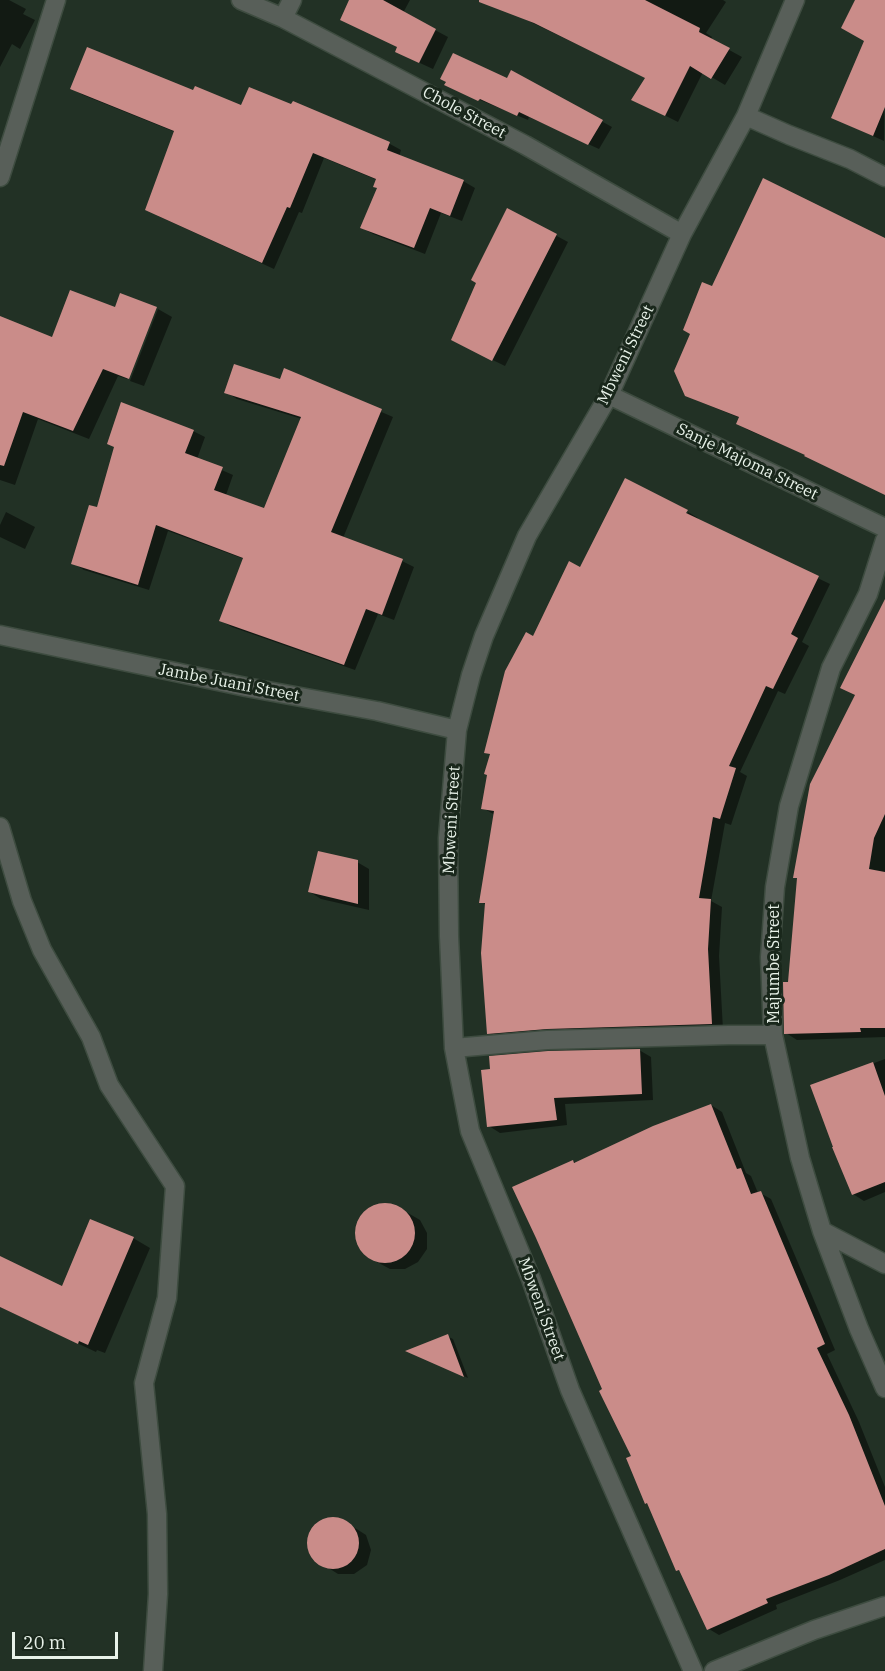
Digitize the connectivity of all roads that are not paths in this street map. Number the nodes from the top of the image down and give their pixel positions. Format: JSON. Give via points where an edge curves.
{"nodes":[{"id":1,"x":56,"y":0,"type":"edge"},
{"id":2,"x":241,"y":0,"type":"edge"},
{"id":3,"x":292,"y":0,"type":"edge"},
{"id":4,"x":795,"y":0,"type":"edge"},
{"id":5,"x":283,"y":18,"type":"junction"},
{"id":6,"x":746,"y":116,"type":"junction"},
{"id":7,"x":0,"y":177,"type":"edge"},
{"id":8,"x":885,"y":177,"type":"edge"},
{"id":9,"x":682,"y":234,"type":"junction"},
{"id":10,"x":609,"y":395,"type":"junction"},
{"id":11,"x":885,"y":528,"type":"edge"},
{"id":12,"x":885,"y":540,"type":"edge"},
{"id":13,"x":0,"y":634,"type":"edge"},
{"id":14,"x":457,"y":730,"type":"junction"},
{"id":15,"x":0,"y":827,"type":"edge"},
{"id":16,"x":773,"y":1035,"type":"junction"},
{"id":17,"x":454,"y":1048,"type":"junction"},
{"id":18,"x":822,"y":1231,"type":"junction"},
{"id":19,"x":885,"y":1264,"type":"edge"},
{"id":20,"x":885,"y":1388,"type":"edge"},
{"id":21,"x":885,"y":1605,"type":"edge"},
{"id":22,"x":153,"y":1671,"type":"edge"},
{"id":23,"x":693,"y":1671,"type":"edge"},
{"id":24,"x":714,"y":1671,"type":"edge"}],
"edges":[{"from":1,"to":7,"type":"street"},
{"from":2,"to":5,"type":"street","name":"Chole Street"},
{"from":3,"to":5,"type":"street"},
{"from":4,"to":6,"type":"street","name":"Mbweni Street"},
{"from":5,"to":9,"type":"street","name":"Chole Street","via":[[525,145]]},
{"from":6,"to":8,"type":"street"},
{"from":6,"to":9,"type":"street","name":"Mbweni Street"},
{"from":9,"to":10,"type":"street","name":"Mbweni Street"},
{"from":10,"to":11,"type":"street","name":"Sanje Majoma Street"},
{"from":10,"to":14,"type":"street","name":"Mbweni Street","via":[[527,536],[484,636]]},
{"from":12,"to":16,"type":"street","name":"Majumbe Street","via":[[868,594],[831,668],[789,806],[775,887],[770,957]]},
{"from":13,"to":14,"type":"street","name":"Jambe Juani Street"},
{"from":14,"to":17,"type":"street","name":"Mbweni Street","via":[[448,838]]},
{"from":15,"to":22,"type":"street","via":[[22,901],[42,950],[91,1037],[109,1085],[175,1186],[166,1298],[144,1383],[157,1514],[158,1594]]},
{"from":16,"to":17,"type":"street","via":[[570,1039]]},
{"from":16,"to":18,"type":"street","name":"Majumbe Street","via":[[800,1158]]},
{"from":17,"to":23,"type":"street","name":"Mbweni Street","via":[[470,1131],[531,1279],[570,1390]]},
{"from":18,"to":19,"type":"street"},
{"from":18,"to":20,"type":"street","name":"Majumbe Street"},
{"from":21,"to":24,"type":"street"}]}
